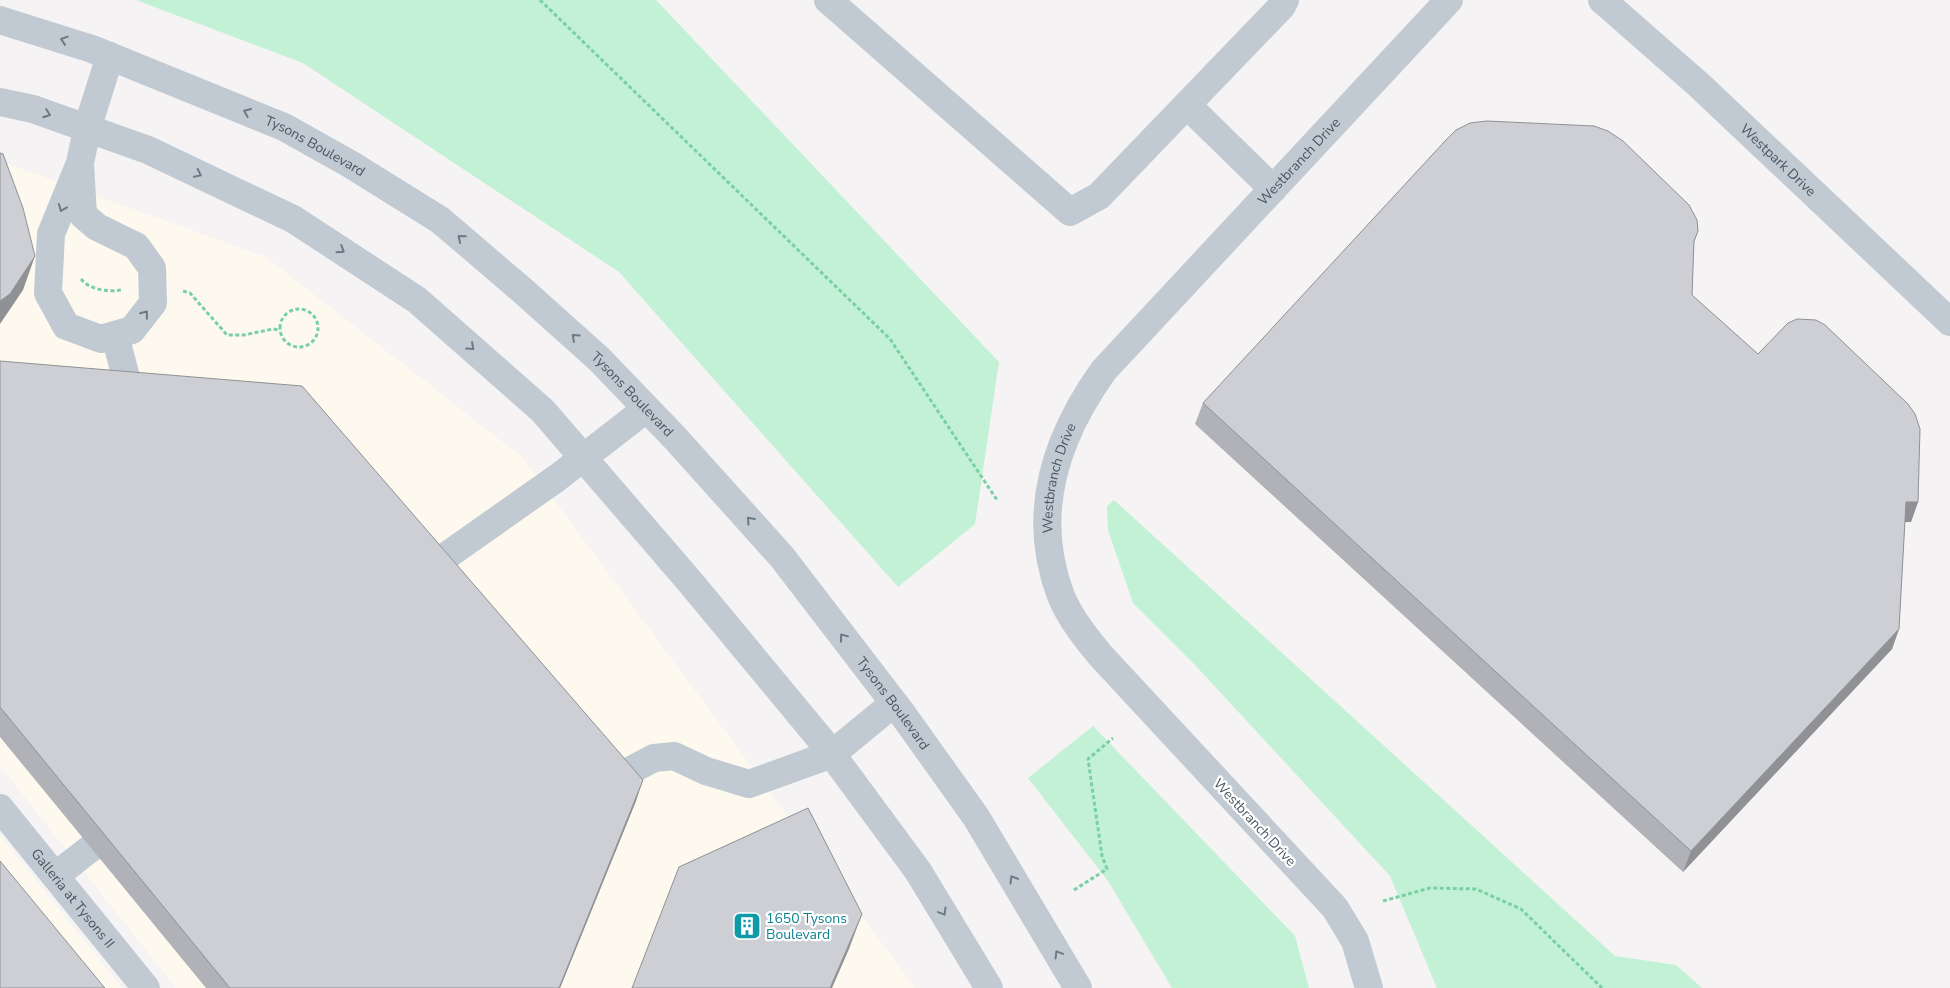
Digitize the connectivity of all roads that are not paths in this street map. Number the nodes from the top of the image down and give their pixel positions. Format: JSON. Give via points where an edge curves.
{"nodes":[{"id":1,"x":828,"y":0,"type":"edge"},
{"id":2,"x":1285,"y":0,"type":"edge"},
{"id":3,"x":1449,"y":0,"type":"edge"},
{"id":4,"x":1602,"y":0,"type":"edge"},
{"id":5,"x":0,"y":20,"type":"edge"},
{"id":6,"x":110,"y":56,"type":"junction"},
{"id":7,"x":0,"y":102,"type":"edge"},
{"id":8,"x":1187,"y":104,"type":"junction"},
{"id":9,"x":87,"y":129,"type":"junction"},
{"id":10,"x":80,"y":163,"type":"junction"},
{"id":11,"x":1273,"y":189,"type":"junction"},
{"id":12,"x":1950,"y":322,"type":"edge"},
{"id":13,"x":115,"y":335,"type":"junction"},
{"id":14,"x":130,"y":393,"type":"edge"},
{"id":15,"x":646,"y":408,"type":"junction"},
{"id":16,"x":584,"y":458,"type":"junction"},
{"id":17,"x":432,"y":566,"type":"edge"},
{"id":18,"x":894,"y":703,"type":"junction"},
{"id":19,"x":832,"y":754,"type":"junction"},
{"id":20,"x":616,"y":778,"type":"edge"},
{"id":21,"x":0,"y":808,"type":"edge"},
{"id":22,"x":91,"y":848,"type":"edge"},
{"id":23,"x":55,"y":876,"type":"junction"},
{"id":24,"x":146,"y":988,"type":"edge"},
{"id":25,"x":989,"y":988,"type":"edge"},
{"id":26,"x":1078,"y":988,"type":"edge"},
{"id":27,"x":1369,"y":988,"type":"edge"}],
"edges":[{"from":1,"to":8,"type":"street","via":[[1070,212],[1099,196]]},
{"from":2,"to":8,"type":"street"},
{"from":3,"to":11,"type":"street","name":"Westbranch Drive"},
{"from":4,"to":12,"type":"street","name":"Westpark Drive","via":[[1699,85]]},
{"from":6,"to":5,"type":"street","name":"Tysons Boulevard","one_way":true},
{"from":6,"to":9,"type":"street"},
{"from":15,"to":6,"type":"street","name":"Tysons Boulevard","one_way":true,"via":[[599,359],[440,220],[284,127]]},
{"from":7,"to":9,"type":"street","one_way":true},
{"from":8,"to":11,"type":"street"},
{"from":9,"to":10,"type":"street"},
{"from":9,"to":16,"type":"street","one_way":true,"via":[[148,150],[293,219],[417,300],[543,411]]},
{"from":10,"to":13,"type":"street","one_way":true,"via":[[51,234],[48,293],[66,326],[100,339]]},
{"from":13,"to":10,"type":"street","one_way":true,"via":[[132,330],[153,303],[152,268],[136,246],[97,227],[83,215]]},
{"from":11,"to":27,"type":"street","name":"Westbranch Drive","via":[[1104,370],[1091,388],[1065,438],[1052,475],[1046,517],[1049,556],[1061,597],[1080,631],[1336,908],[1355,940]]},
{"from":13,"to":14,"type":"street"},
{"from":15,"to":16,"type":"street"},
{"from":18,"to":15,"type":"street","name":"Tysons Boulevard","one_way":true,"via":[[766,538]]},
{"from":16,"to":17,"type":"street"},
{"from":16,"to":19,"type":"street"},
{"from":18,"to":19,"type":"street"},
{"from":26,"to":18,"type":"street","name":"Tysons Boulevard","one_way":true,"via":[[976,817]]},
{"from":19,"to":20,"type":"street","via":[[749,784],[706,771],[674,756],[654,758]]},
{"from":19,"to":25,"type":"street","one_way":true,"via":[[918,871]]},
{"from":21,"to":23,"type":"street","name":"Galleria at Tysons II"},
{"from":22,"to":23,"type":"street"},
{"from":23,"to":24,"type":"street","name":"Galleria at Tysons II"}]}
